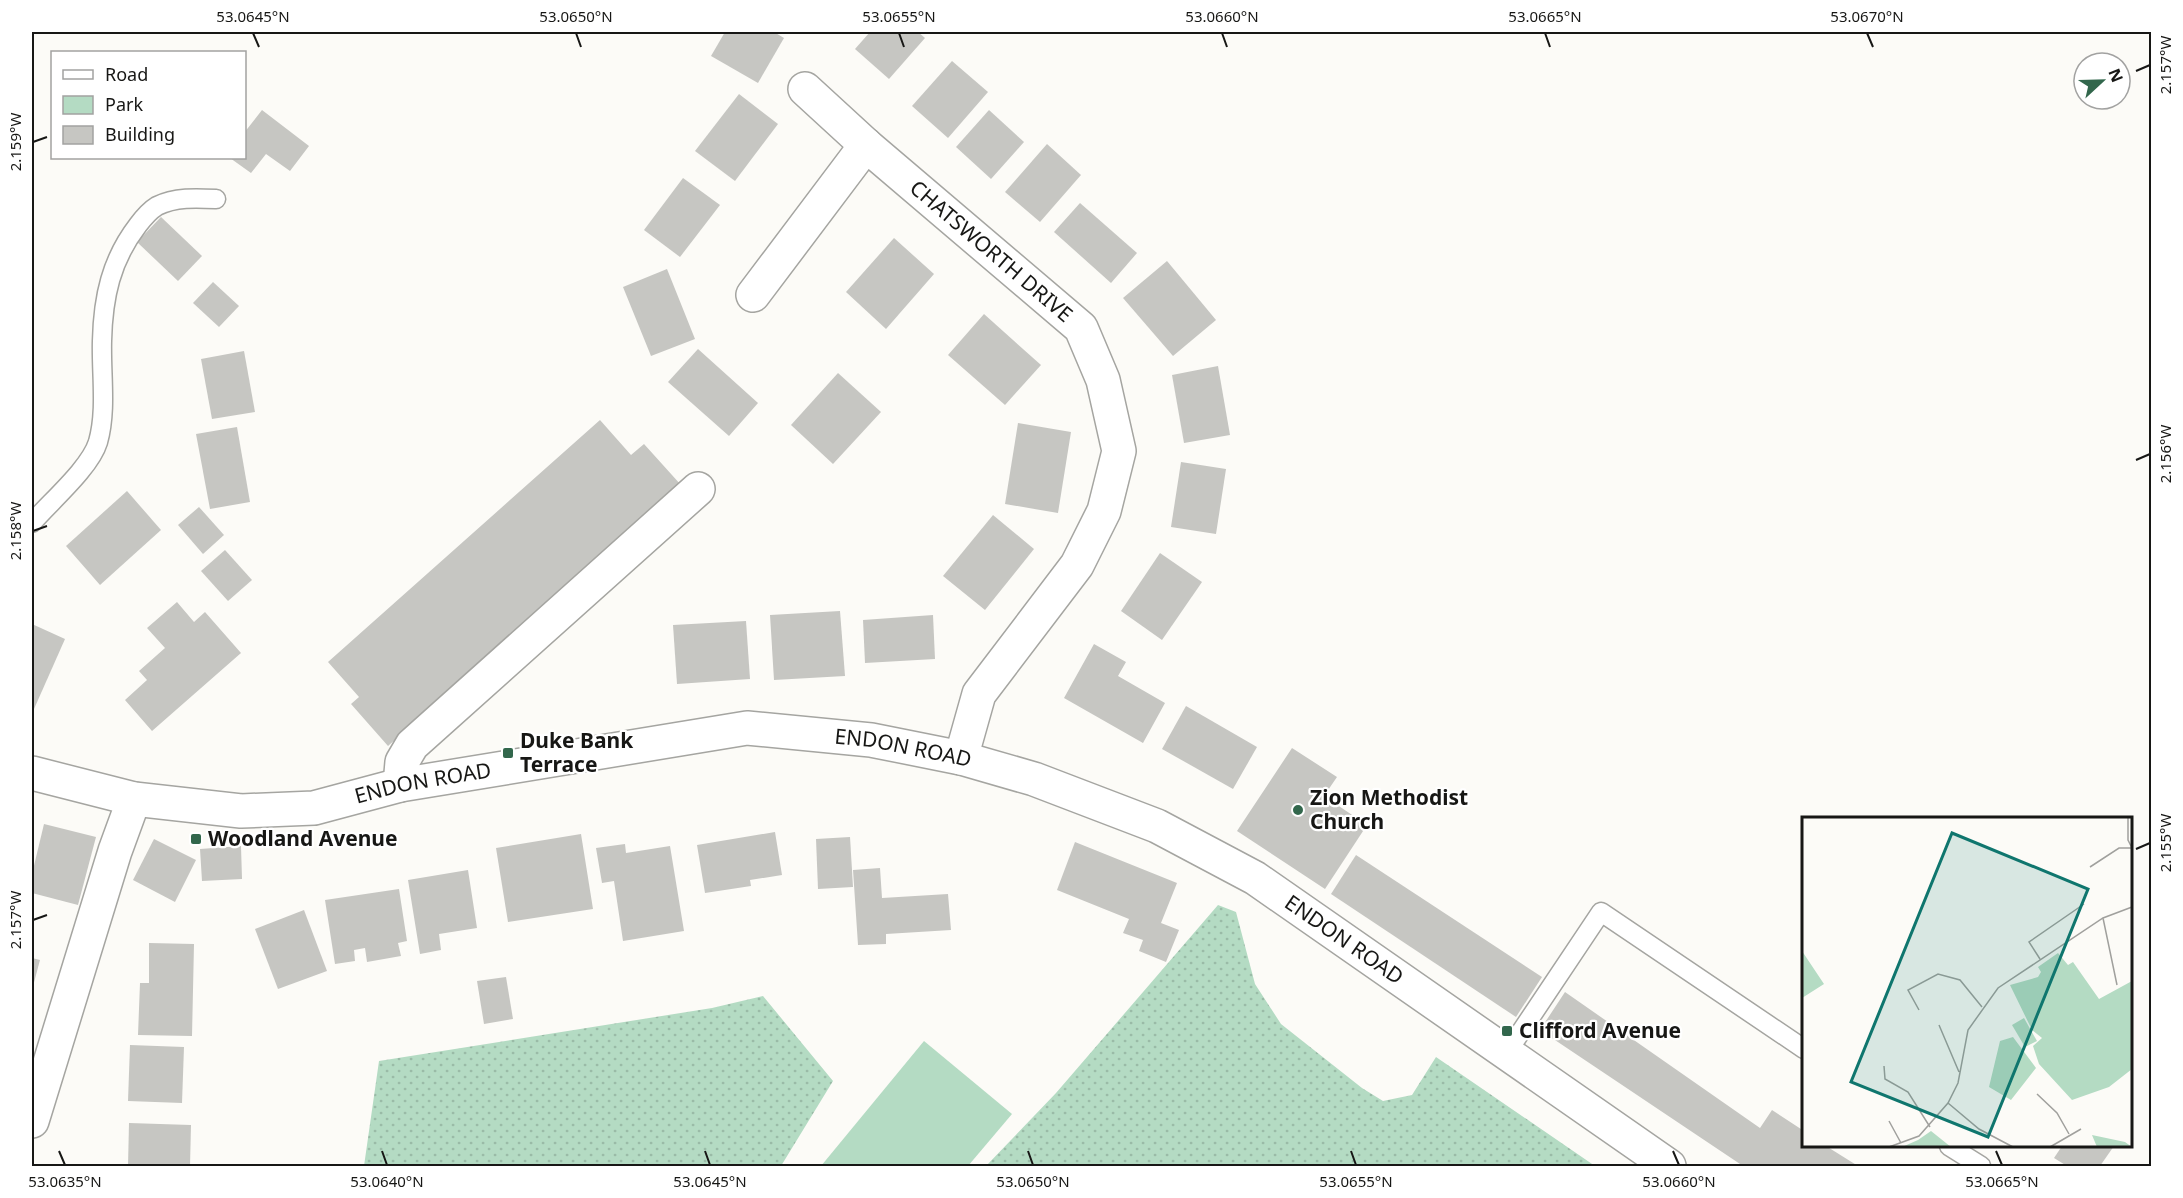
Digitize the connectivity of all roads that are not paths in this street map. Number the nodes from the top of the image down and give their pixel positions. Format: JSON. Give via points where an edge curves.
{"nodes":[{"id":1,"x":805,"y":88,"type":"dead end"},
{"id":2,"x":866,"y":145,"type":"junction"},
{"id":3,"x":216,"y":199,"type":"dead end"},
{"id":4,"x":753,"y":295,"type":"dead end"},
{"id":5,"x":698,"y":489,"type":"dead end"},
{"id":6,"x":32,"y":523,"type":"edge"},
{"id":7,"x":961,"y":758,"type":"junction"},
{"id":8,"x":32,"y":773,"type":"edge"},
{"id":9,"x":400,"y":785,"type":"junction"},
{"id":10,"x":134,"y":799,"type":"junction"},
{"id":11,"x":1802,"y":1048,"type":"edge"},
{"id":12,"x":1506,"y":1054,"type":"junction"},
{"id":13,"x":32,"y":1121,"type":"edge"},
{"id":14,"x":1951,"y":1147,"type":"edge"},
{"id":15,"x":1669,"y":1167,"type":"edge"},
{"id":16,"x":1981,"y":1167,"type":"edge"}],
"edges":[{"from":1,"to":2,"type":"street","name":"CHATSWORTH DRIVE"},
{"from":2,"to":4,"type":"street"},
{"from":2,"to":7,"type":"street","name":"CHATSWORTH DRIVE","via":[[1081,328],[1103,380],[1119,451],[1104,511],[1077,565],[979,694]]},
{"from":3,"to":6,"type":"lane","via":[[180,199],[159,205],[148,212],[124,243],[109,279],[104,310],[102,421],[98,441],[92,457]]},
{"from":5,"to":9,"type":"street","via":[[412,745],[402,762]]},
{"from":7,"to":9,"type":"street","name":"ENDON ROAD","via":[[871,740],[747,728]]},
{"from":7,"to":12,"type":"street","name":"ENDON ROAD","via":[[1034,779],[1157,826],[1255,878]]},
{"from":8,"to":10,"type":"street","name":"ENDON ROAD"},
{"from":9,"to":10,"type":"street","name":"ENDON ROAD","via":[[314,808],[241,811]]},
{"from":10,"to":13,"type":"street"},
{"from":11,"to":12,"type":"lane","via":[[1601,912]]},
{"from":12,"to":15,"type":"street","name":"ENDON ROAD"},
{"from":14,"to":16,"type":"lane"}]}
